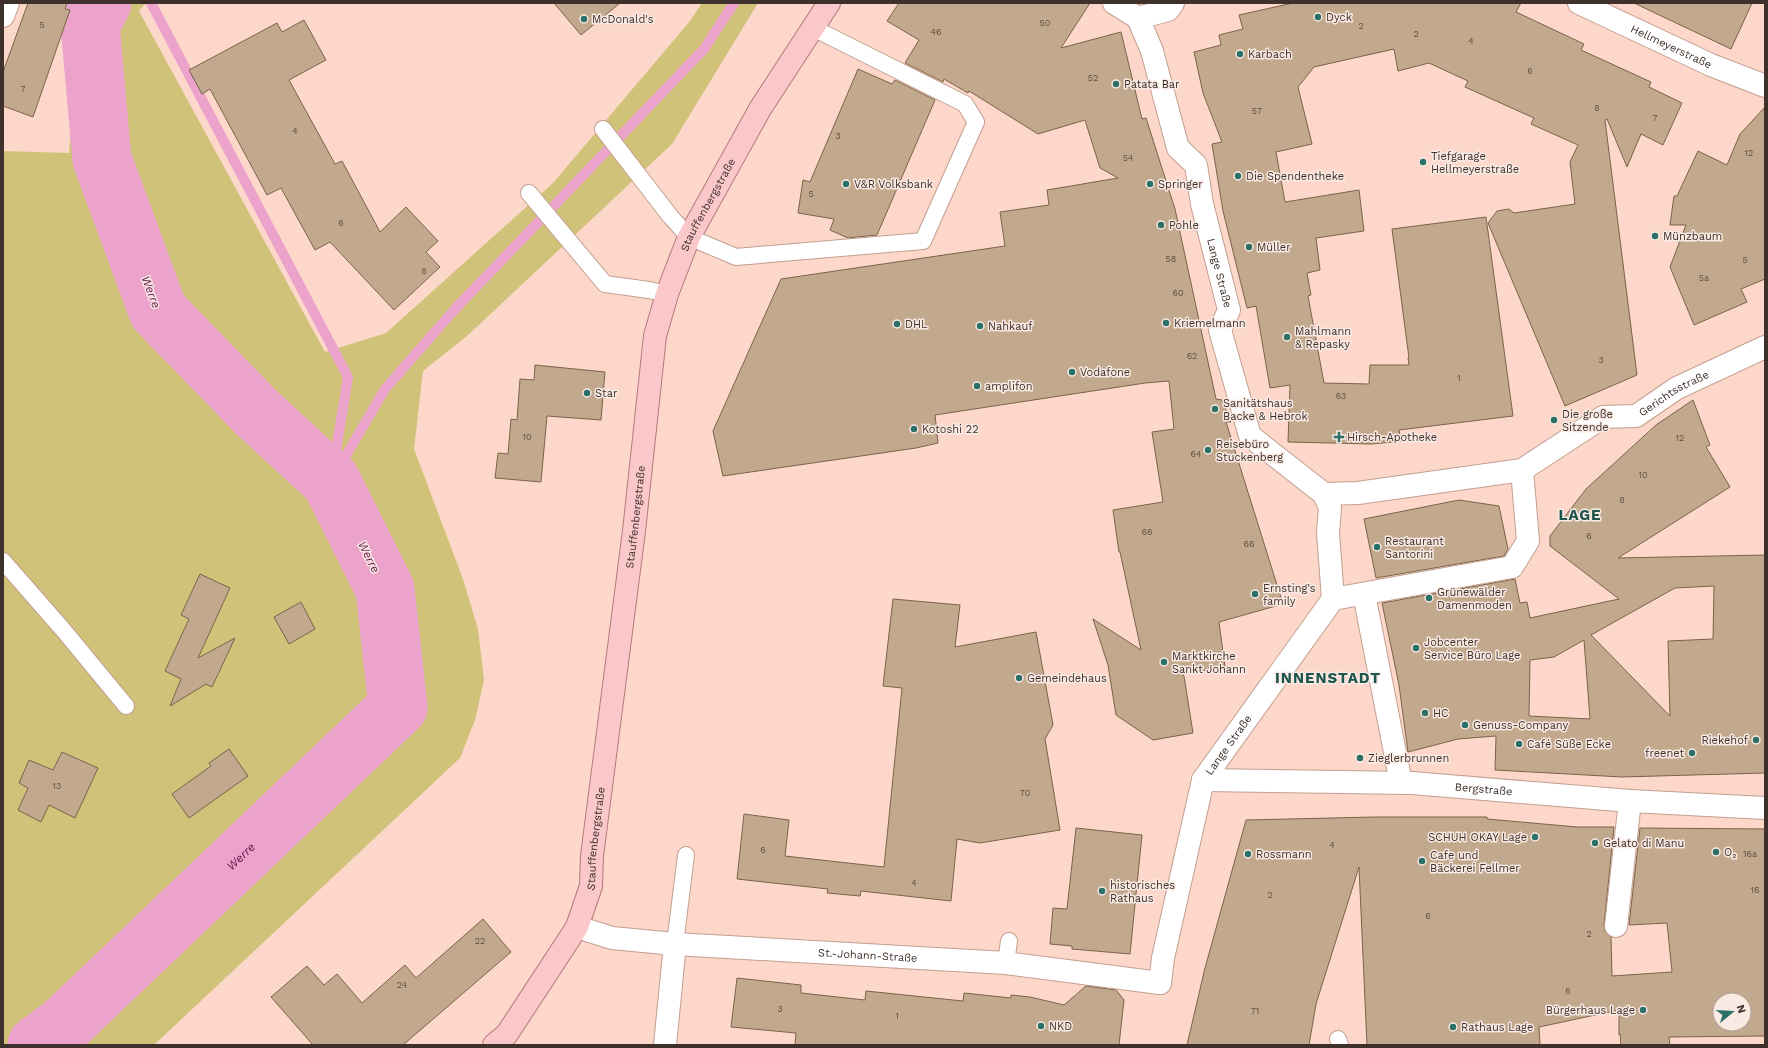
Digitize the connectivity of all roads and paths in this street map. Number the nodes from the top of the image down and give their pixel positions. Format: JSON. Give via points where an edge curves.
{"nodes":[{"id":1,"x":8,"y":3,"type":"edge"},
{"id":2,"x":829,"y":3,"type":"edge"},
{"id":3,"x":1114,"y":3,"type":"edge"},
{"id":4,"x":1173,"y":3,"type":"edge"},
{"id":5,"x":1579,"y":3,"type":"edge"},
{"id":6,"x":3,"y":16,"type":"edge"},
{"id":7,"x":1138,"y":18,"type":"junction"},
{"id":8,"x":813,"y":28,"type":"junction"},
{"id":9,"x":1765,"y":86,"type":"edge"},
{"id":10,"x":603,"y":129,"type":"dead end"},
{"id":11,"x":528,"y":193,"type":"dead end"},
{"id":12,"x":689,"y":237,"type":"junction"},
{"id":13,"x":667,"y":294,"type":"junction"},
{"id":14,"x":1765,"y":347,"type":"edge"},
{"id":15,"x":1522,"y":470,"type":"junction"},
{"id":16,"x":1324,"y":494,"type":"junction"},
{"id":17,"x":3,"y":561,"type":"edge"},
{"id":18,"x":1371,"y":592,"type":"junction"},
{"id":19,"x":1333,"y":599,"type":"junction"},
{"id":20,"x":126,"y":706,"type":"dead end"},
{"id":21,"x":1203,"y":780,"type":"junction"},
{"id":22,"x":1401,"y":783,"type":"junction"},
{"id":23,"x":1630,"y":801,"type":"junction"},
{"id":24,"x":1765,"y":808,"type":"edge"},
{"id":25,"x":686,"y":855,"type":"dead end"},
{"id":26,"x":1616,"y":926,"type":"dead end"},
{"id":27,"x":577,"y":927,"type":"junction"},
{"id":28,"x":1009,"y":941,"type":"dead end"},
{"id":29,"x":675,"y":944,"type":"junction"},
{"id":30,"x":1006,"y":963,"type":"junction"},
{"id":31,"x":1160,"y":984,"type":"joint"},
{"id":32,"x":494,"y":1045,"type":"edge"},
{"id":33,"x":665,"y":1045,"type":"edge"}],
"edges":[{"from":1,"to":6,"type":"street"},
{"from":2,"to":8,"type":"main road","name":"Stauffenbergstraße"},
{"from":3,"to":7,"type":"street"},
{"from":4,"to":7,"type":"street","via":[[1168,10]]},
{"from":5,"to":9,"type":"street","name":"Hellmeyerstraße","via":[[1711,65]]},
{"from":7,"to":16,"type":"street","name":"Lange Straße","via":[[1167,88],[1178,148],[1196,166],[1208,243],[1229,310],[1220,330],[1236,374],[1250,436],[1282,468]]},
{"from":8,"to":12,"type":"main road","name":"Stauffenbergstraße","via":[[760,109]]},
{"from":8,"to":12,"type":"lane","via":[[965,104],[976,122],[923,241],[736,257]]},
{"from":10,"to":12,"type":"lane"},
{"from":11,"to":13,"type":"lane","via":[[605,284]]},
{"from":12,"to":13,"type":"main road","name":"Stauffenbergstraße"},
{"from":13,"to":27,"type":"main road","name":"Stauffenbergstraße","via":[[655,336],[590,886]]},
{"from":14,"to":15,"type":"street","name":"Gerichtsstraße","via":[[1677,388],[1636,416],[1602,417]]},
{"from":15,"to":16,"type":"street","name":"Gerichtsstraße","via":[[1358,493]]},
{"from":15,"to":18,"type":"street","via":[[1528,541],[1512,567]]},
{"from":16,"to":19,"type":"street","via":[[1330,508],[1328,533]]},
{"from":17,"to":20,"type":"lane"},
{"from":18,"to":19,"type":"street"},
{"from":18,"to":22,"type":"street"},
{"from":19,"to":21,"type":"street","name":"Lange Straße"},
{"from":21,"to":22,"type":"street","name":"Bergstraße"},
{"from":21,"to":31,"type":"street","name":"Lange Straße","via":[[1163,958]]},
{"from":22,"to":23,"type":"street","name":"Bergstraße"},
{"from":23,"to":24,"type":"street","name":"Bergstraße"},
{"from":23,"to":26,"type":"street"},
{"from":25,"to":29,"type":"lane"},
{"from":27,"to":29,"type":"street","name":"St.-Johann-Straße","via":[[612,938]]},
{"from":27,"to":32,"type":"main road","name":"Stauffenbergstraße","via":[[507,1034]]},
{"from":28,"to":30,"type":"lane"},
{"from":29,"to":30,"type":"street","name":"St.-Johann-Straße"},
{"from":29,"to":33,"type":"street"},
{"from":30,"to":31,"type":"street","name":"St.-Johann-Straße"}]}
